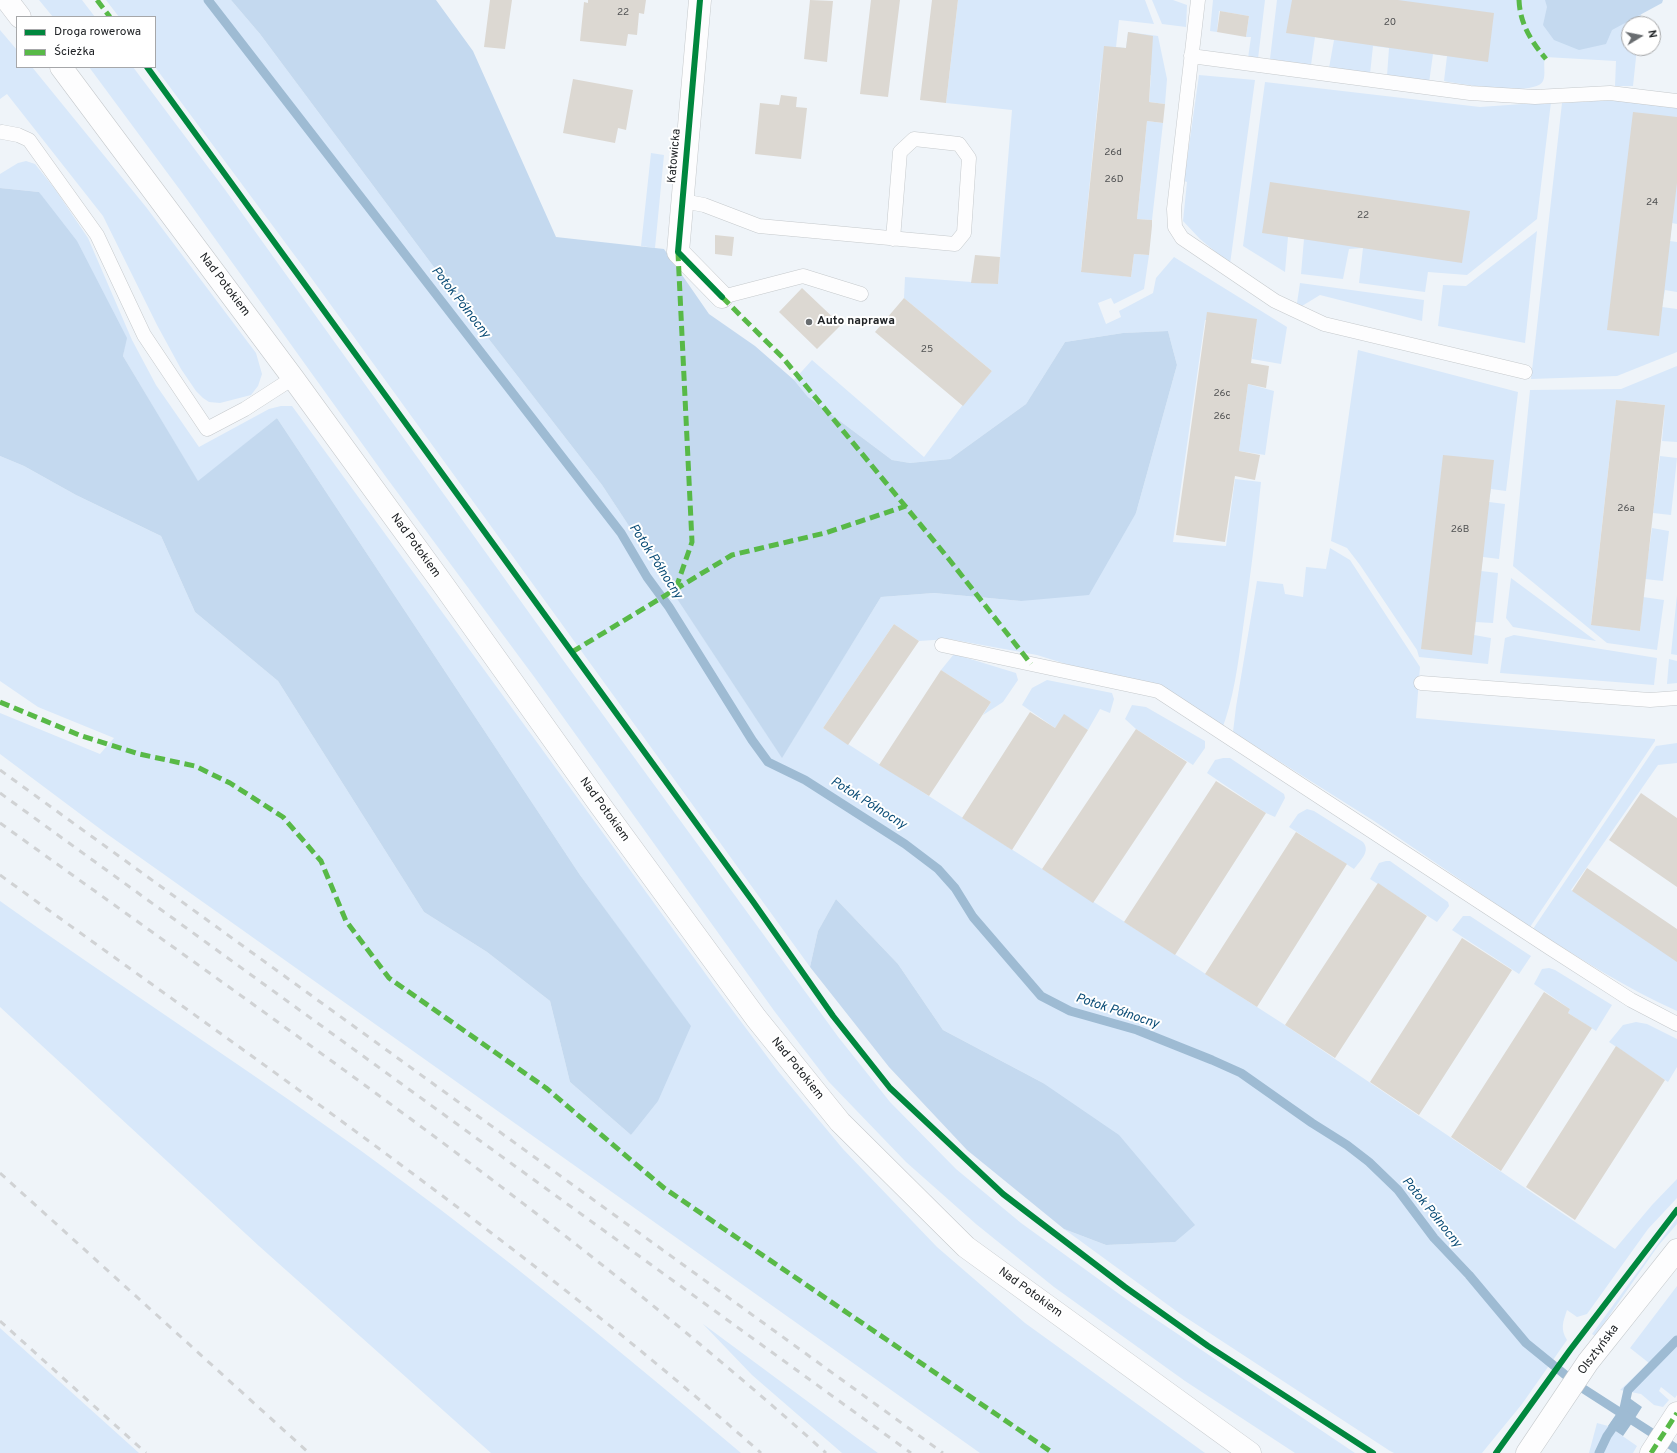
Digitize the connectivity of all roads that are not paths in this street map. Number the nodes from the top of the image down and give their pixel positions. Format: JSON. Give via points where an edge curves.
{"nodes":[{"id":1,"x":7,"y":0,"type":"edge"},
{"id":2,"x":700,"y":0,"type":"edge"},
{"id":3,"x":1198,"y":0,"type":"edge"},
{"id":4,"x":19,"y":16,"type":"edge"},
{"id":5,"x":1191,"y":56,"type":"junction"},
{"id":6,"x":62,"y":68,"type":"edge"},
{"id":7,"x":1677,"y":100,"type":"edge"},
{"id":8,"x":2,"y":132,"type":"dead end"},
{"id":9,"x":683,"y":201,"type":"junction"},
{"id":10,"x":894,"y":239,"type":"junction"},
{"id":11,"x":861,"y":294,"type":"dead end"},
{"id":12,"x":722,"y":297,"type":"joint"},
{"id":13,"x":1525,"y":372,"type":"dead end"},
{"id":14,"x":293,"y":378,"type":"junction"},
{"id":15,"x":942,"y":645,"type":"dead end"},
{"id":16,"x":1421,"y":683,"type":"dead end"},
{"id":17,"x":1677,"y":698,"type":"edge"},
{"id":18,"x":1677,"y":1024,"type":"edge"},
{"id":19,"x":1677,"y":1250,"type":"edge"},
{"id":20,"x":1675,"y":1416,"type":"edge"},
{"id":21,"x":1250,"y":1453,"type":"edge"},
{"id":22,"x":1527,"y":1453,"type":"edge"},
{"id":23,"x":1651,"y":1453,"type":"edge"}],
"edges":[{"from":1,"to":4,"type":"main road"},
{"from":2,"to":9,"type":"main road","name":"Katowicka"},
{"from":3,"to":5,"type":"lane"},
{"from":5,"to":7,"type":"lane","via":[[1470,93],[1535,97],[1610,93]]},
{"from":5,"to":13,"type":"lane","via":[[1174,208],[1175,227],[1182,238],[1276,301],[1324,324]]},
{"from":6,"to":14,"type":"main road","name":"Nad Potokiem"},
{"from":8,"to":14,"type":"lane","via":[[29,140],[97,235],[144,335],[207,429],[245,409]]},
{"from":9,"to":10,"type":"lane","via":[[704,205],[759,226]]},
{"from":9,"to":12,"type":"main road","name":"Katowicka","via":[[678,252]]},
{"from":10,"to":10,"type":"lane","via":[[955,244],[964,233],[969,158],[959,144],[914,139],[900,152]]},
{"from":11,"to":12,"type":"lane","via":[[803,276]]},
{"from":14,"to":21,"type":"main road","name":"Nad Potokiem","via":[[756,1018],[840,1122],[966,1247]]},
{"from":15,"to":18,"type":"lane","via":[[1158,691],[1630,1000]]},
{"from":16,"to":17,"type":"lane","via":[[1650,700]]},
{"from":19,"to":22,"type":"main road","name":"Olsztyńska","via":[[1588,1362]]},
{"from":20,"to":23,"type":"main road"}]}
